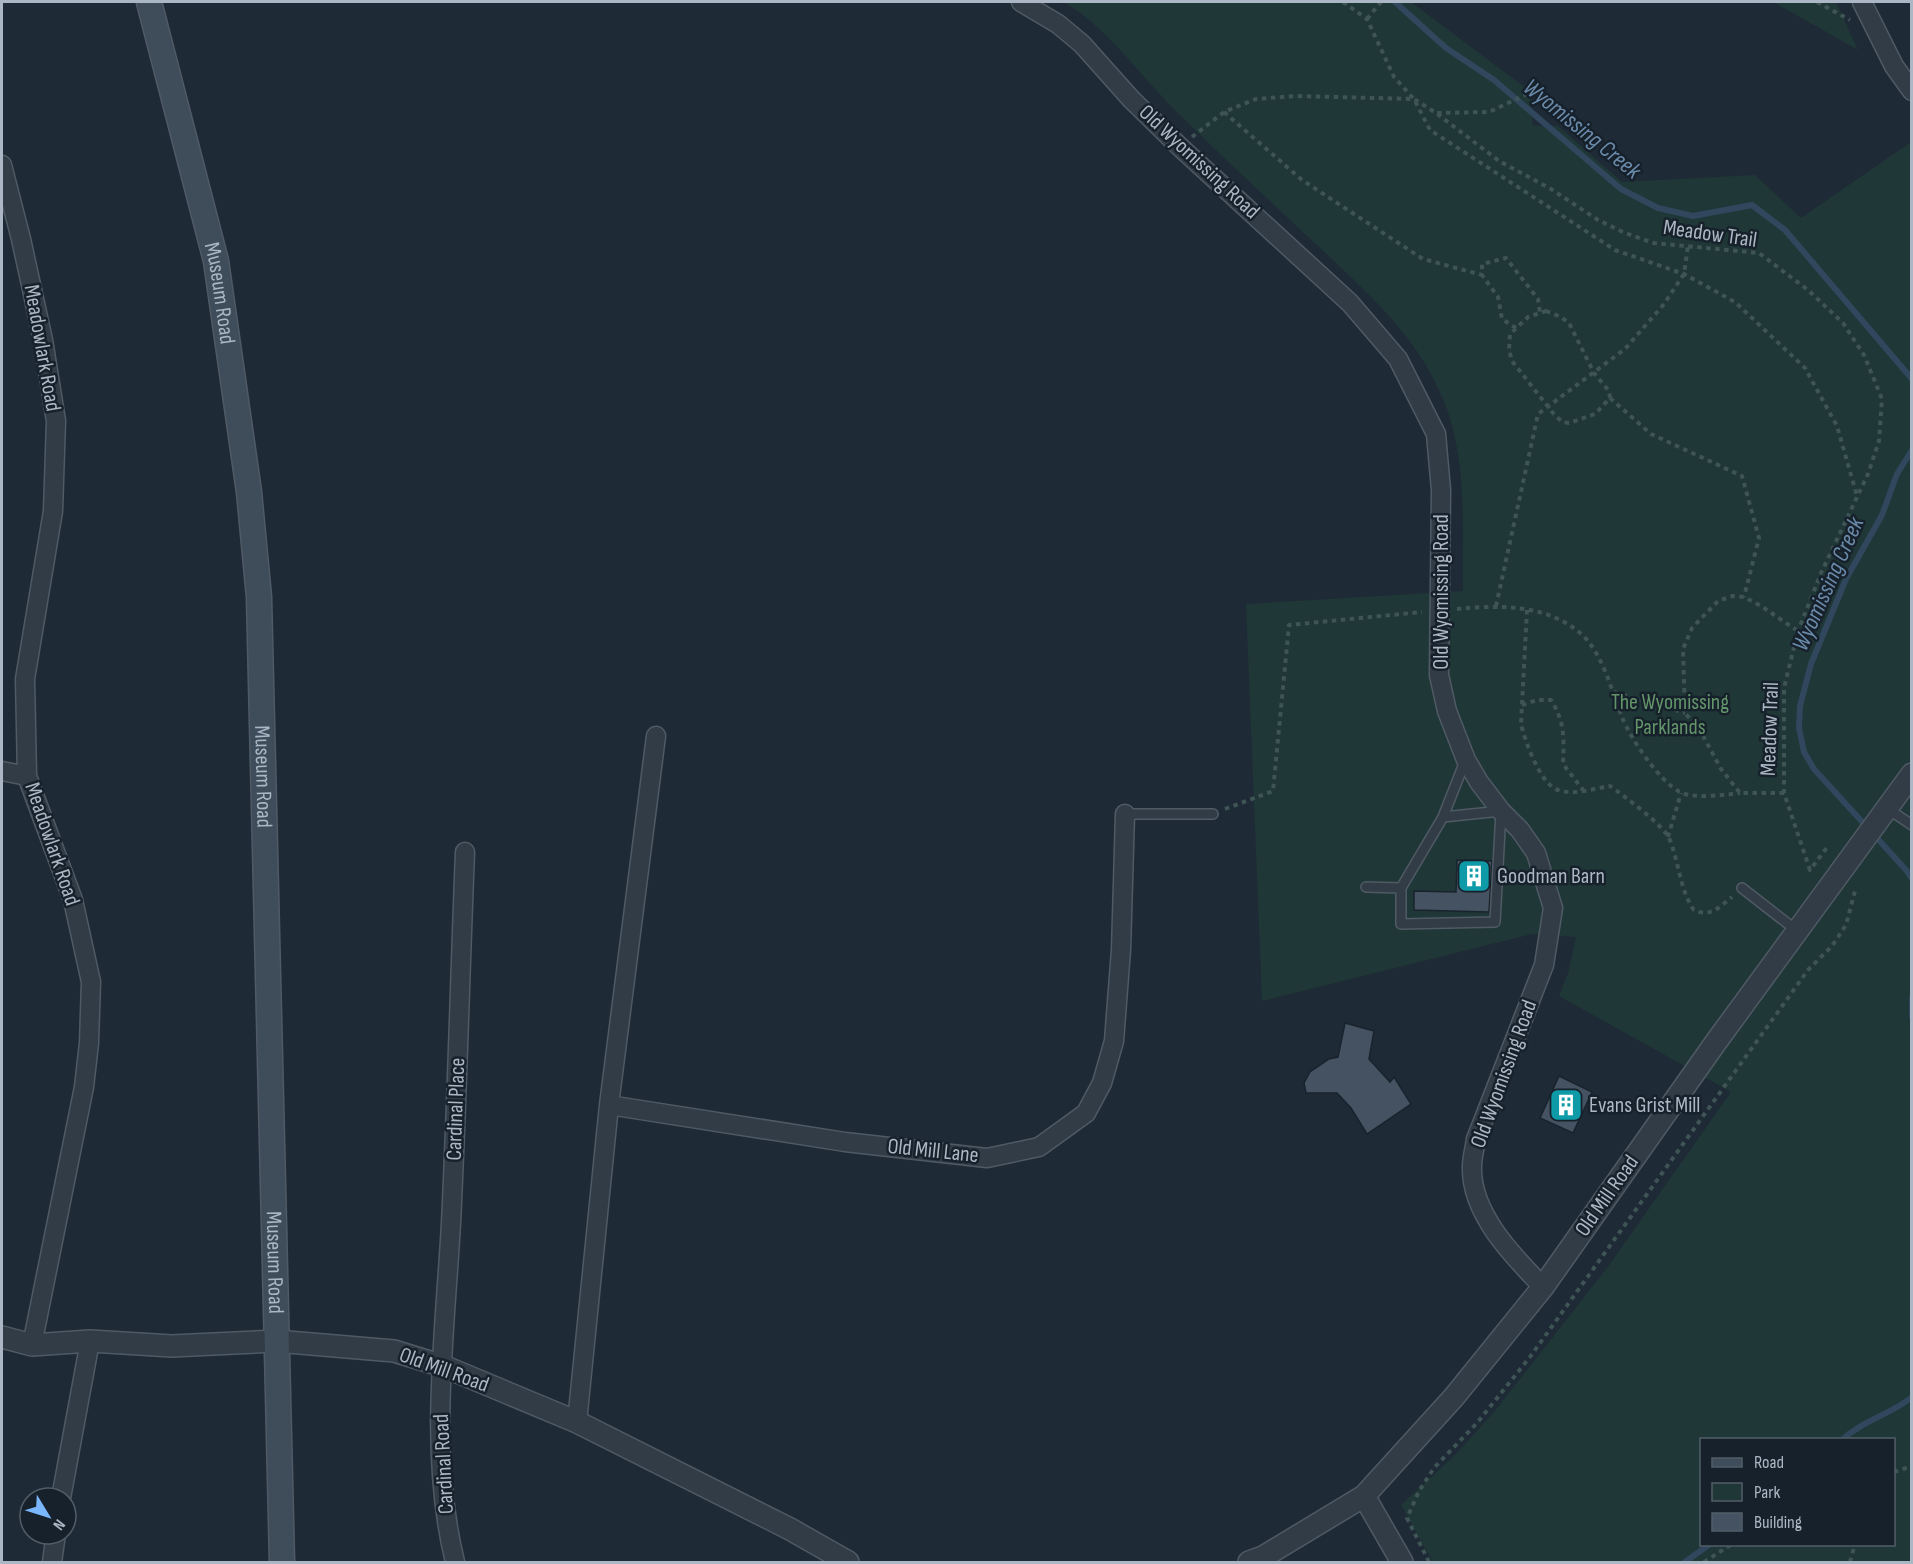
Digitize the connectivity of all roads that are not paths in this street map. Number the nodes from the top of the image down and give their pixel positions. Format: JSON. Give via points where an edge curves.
{"nodes":[{"id":1,"x":148,"y":2,"type":"edge"},
{"id":2,"x":1021,"y":2,"type":"edge"},
{"id":3,"x":1862,"y":2,"type":"edge"},
{"id":4,"x":1911,"y":92,"type":"edge"},
{"id":5,"x":2,"y":165,"type":"edge"},
{"id":6,"x":656,"y":736,"type":"dead end"},
{"id":7,"x":1466,"y":760,"type":"junction"},
{"id":8,"x":2,"y":771,"type":"edge"},
{"id":9,"x":1911,"y":774,"type":"edge"},
{"id":10,"x":27,"y":776,"type":"junction"},
{"id":11,"x":1501,"y":811,"type":"junction"},
{"id":12,"x":1885,"y":812,"type":"junction"},
{"id":13,"x":1125,"y":813,"type":"joint"},
{"id":14,"x":1213,"y":814,"type":"road end"},
{"id":15,"x":1443,"y":818,"type":"junction"},
{"id":16,"x":1911,"y":825,"type":"edge"},
{"id":17,"x":465,"y":852,"type":"dead end"},
{"id":18,"x":1366,"y":887,"type":"dead end"},
{"id":19,"x":1401,"y":888,"type":"junction"},
{"id":20,"x":1743,"y":888,"type":"road end"},
{"id":21,"x":1796,"y":930,"type":"junction"},
{"id":22,"x":609,"y":1105,"type":"junction"},
{"id":23,"x":1543,"y":1287,"type":"junction"},
{"id":24,"x":2,"y":1337,"type":"edge"},
{"id":25,"x":90,"y":1341,"type":"junction"},
{"id":26,"x":276,"y":1341,"type":"junction"},
{"id":27,"x":32,"y":1345,"type":"junction"},
{"id":28,"x":443,"y":1365,"type":"junction"},
{"id":29,"x":577,"y":1422,"type":"junction"},
{"id":30,"x":63,"y":1486,"type":"edge"},
{"id":31,"x":1364,"y":1496,"type":"junction"},
{"id":32,"x":54,"y":1546,"type":"edge"},
{"id":33,"x":52,"y":1563,"type":"edge"},
{"id":34,"x":282,"y":1563,"type":"edge"},
{"id":35,"x":455,"y":1563,"type":"edge"},
{"id":36,"x":848,"y":1563,"type":"edge"},
{"id":37,"x":1248,"y":1563,"type":"edge"},
{"id":38,"x":1402,"y":1563,"type":"edge"}],
"edges":[{"from":1,"to":26,"type":"main road","name":"Museum Road","via":[[216,261],[260,597]]},
{"from":2,"to":7,"type":"street","name":"Old Wyomissing Road","via":[[1082,44],[1180,147],[1350,303],[1398,359],[1436,434],[1441,490],[1439,675]]},
{"from":3,"to":4,"type":"street","via":[[1876,34]]},
{"from":5,"to":10,"type":"street","name":"Meadowlark Road","via":[[43,340],[56,421],[53,511],[25,679]]},
{"from":6,"to":22,"type":"street"},
{"from":7,"to":11,"type":"street","name":"Old Wyomissing Road"},
{"from":7,"to":15,"type":"lane"},
{"from":8,"to":10,"type":"street"},
{"from":9,"to":12,"type":"street","name":"Old Mill Road"},
{"from":10,"to":27,"type":"street","name":"Meadowlark Road","via":[[70,891],[91,982],[84,1087]]},
{"from":11,"to":15,"type":"lane"},
{"from":11,"to":19,"type":"lane","via":[[1495,922],[1401,924]]},
{"from":11,"to":23,"type":"street","name":"Old Wyomissing Road","via":[[1536,853],[1553,908],[1544,965],[1476,1139],[1472,1168],[1479,1201],[1491,1224],[1509,1251]]},
{"from":12,"to":16,"type":"lane"},
{"from":12,"to":21,"type":"street","name":"Old Mill Road"},
{"from":13,"to":14,"type":"lane"},
{"from":13,"to":22,"type":"street","name":"Old Mill Lane","via":[[1114,1041],[1102,1083],[1086,1113],[1039,1147],[987,1158],[845,1142]]},
{"from":15,"to":19,"type":"lane"},
{"from":17,"to":28,"type":"street","name":"Cardinal Place","via":[[458,1090]]},
{"from":18,"to":19,"type":"lane"},
{"from":20,"to":21,"type":"lane"},
{"from":21,"to":23,"type":"street","name":"Old Mill Road"},
{"from":22,"to":29,"type":"street"},
{"from":23,"to":31,"type":"street","name":"Old Mill Road","via":[[1454,1397]]},
{"from":24,"to":27,"type":"street","name":"Old Mill Road"},
{"from":25,"to":26,"type":"street","name":"Old Mill Road","via":[[172,1346]]},
{"from":25,"to":27,"type":"street","name":"Old Mill Road"},
{"from":25,"to":30,"type":"street"},
{"from":26,"to":28,"type":"street","name":"Old Mill Road","via":[[394,1351]]},
{"from":26,"to":34,"type":"main road","name":"Museum Road"},
{"from":28,"to":29,"type":"street","name":"Old Mill Road"},
{"from":28,"to":35,"type":"street","name":"Cardinal Road","via":[[441,1455]]},
{"from":29,"to":36,"type":"street","name":"Old Mill Road","via":[[790,1529]]},
{"from":31,"to":37,"type":"street","name":"Old Mill Road"},
{"from":31,"to":38,"type":"street"},
{"from":32,"to":33,"type":"street"}]}
